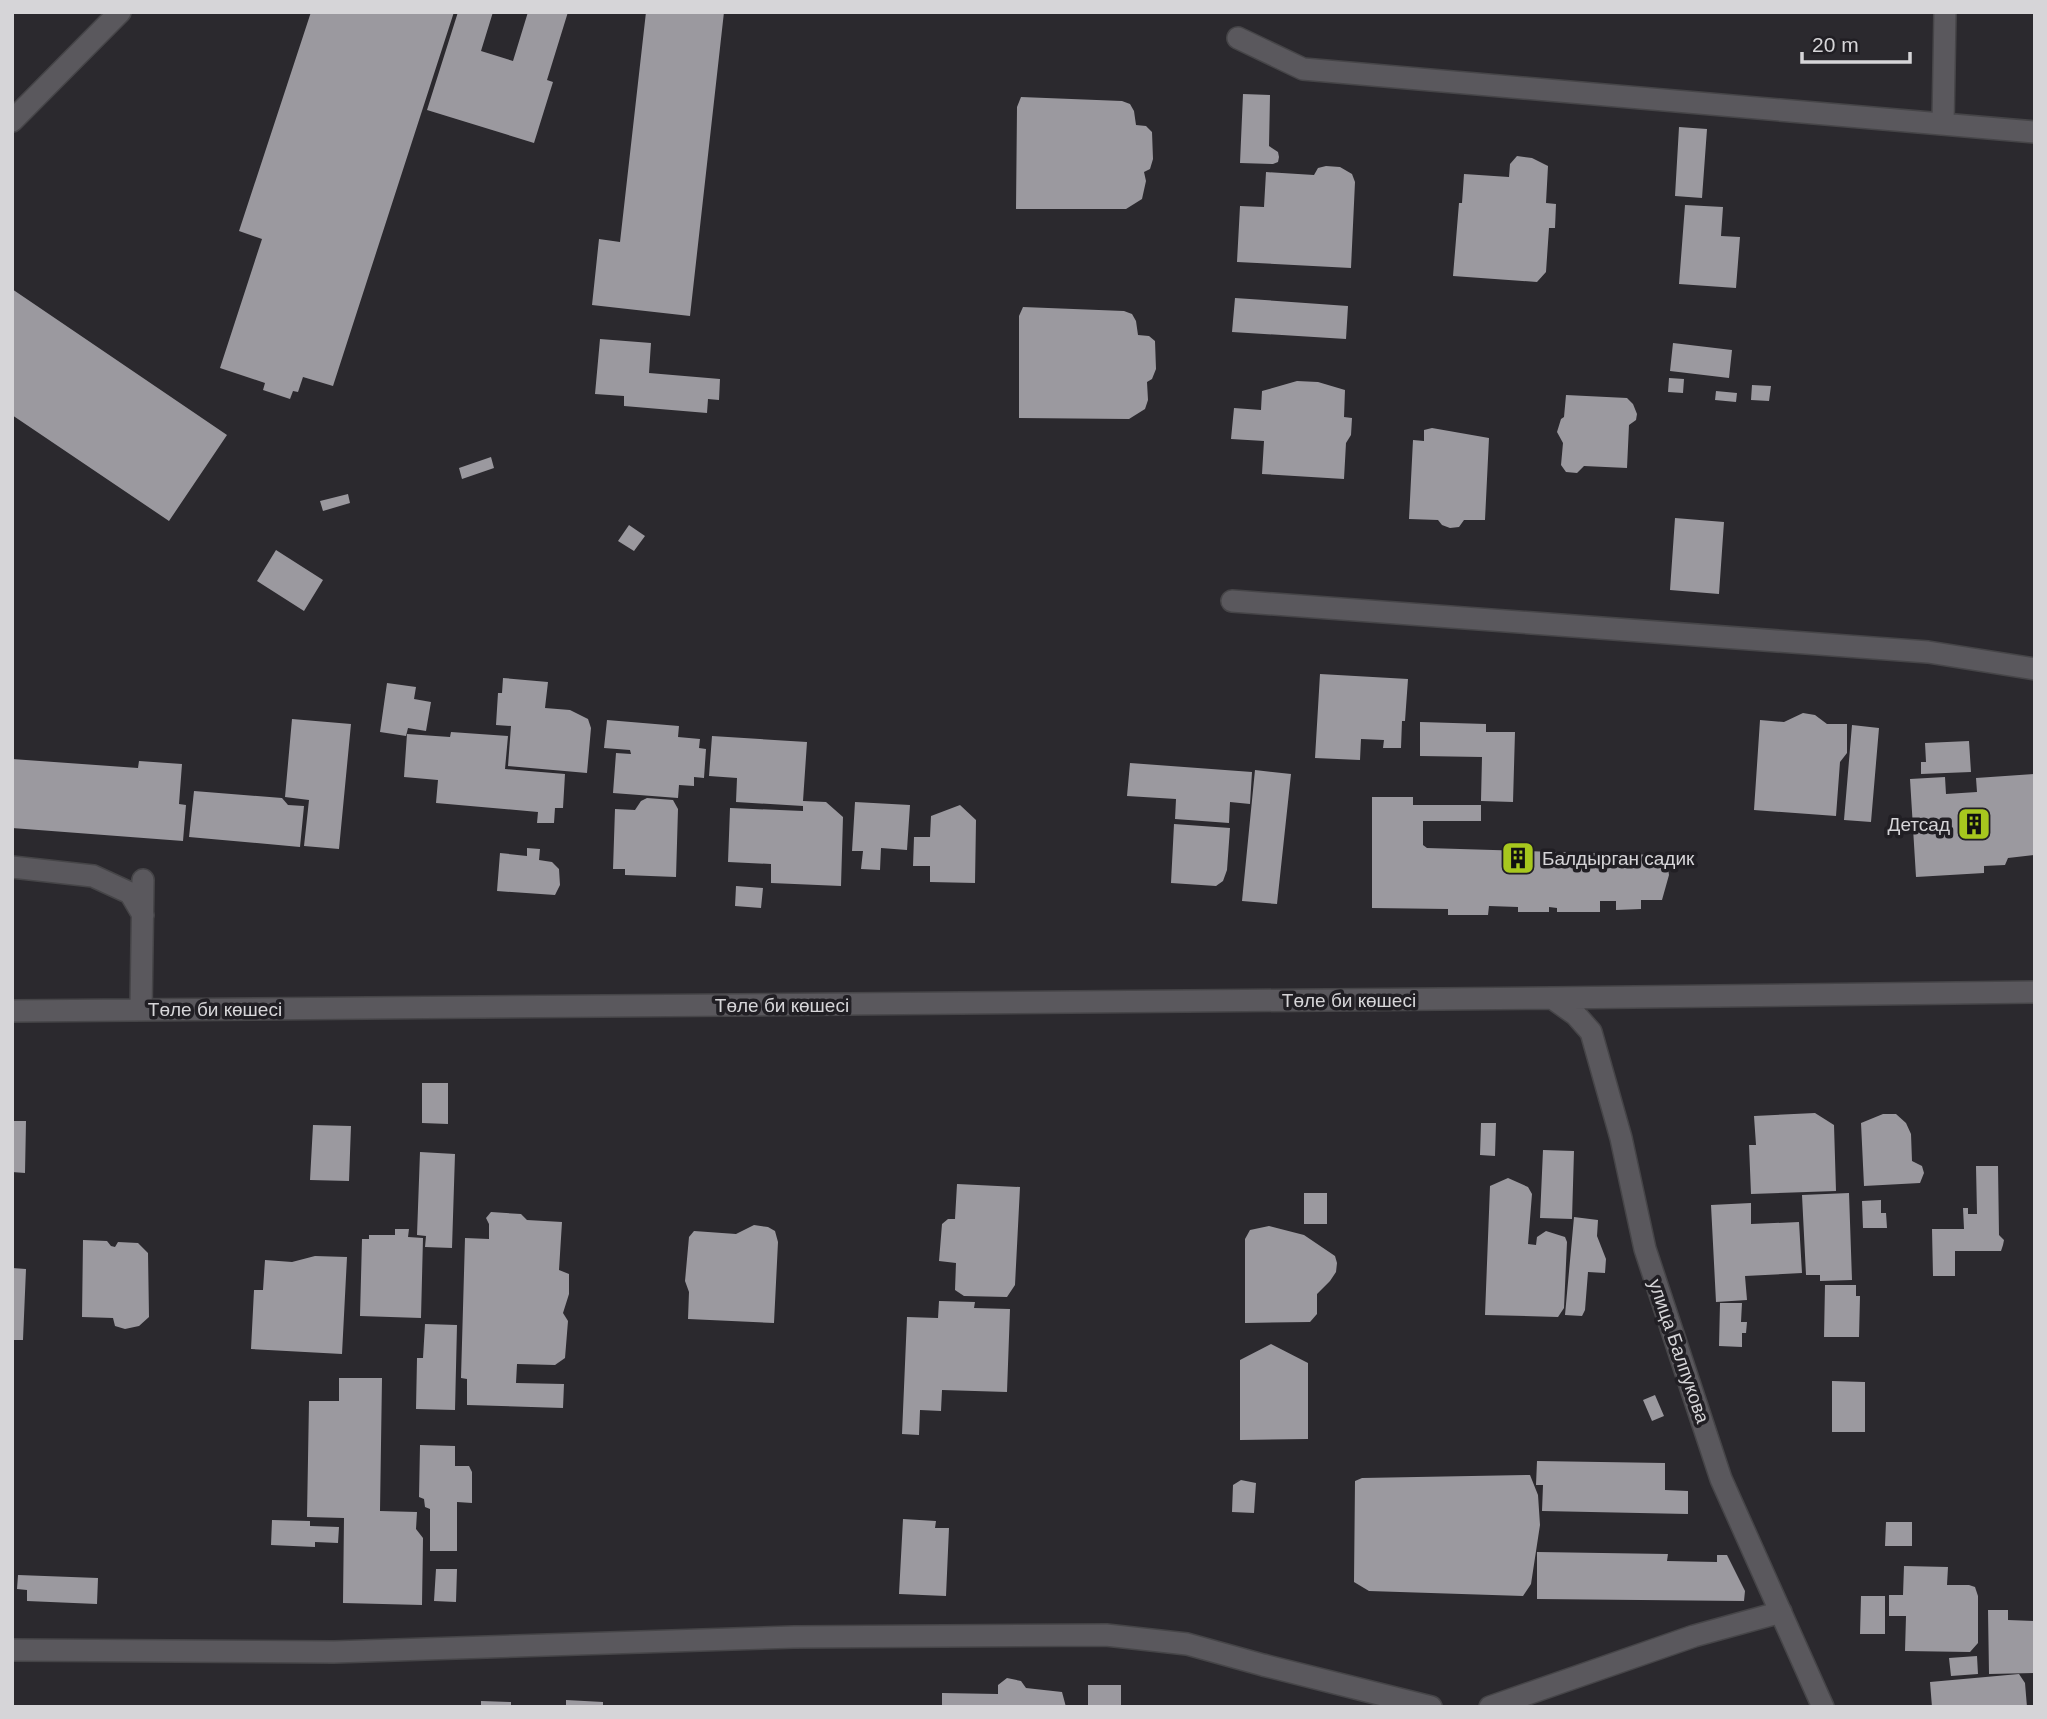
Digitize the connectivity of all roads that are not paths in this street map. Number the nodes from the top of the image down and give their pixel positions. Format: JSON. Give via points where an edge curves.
{"nodes":[{"id":1,"x":120,"y":12,"type":"edge"},
{"id":2,"x":1945,"y":12,"type":"edge"},
{"id":3,"x":1238,"y":38,"type":"dead end"},
{"id":4,"x":12,"y":121,"type":"edge"},
{"id":5,"x":1943,"y":124,"type":"junction"},
{"id":6,"x":2035,"y":132,"type":"edge"},
{"id":7,"x":1232,"y":601,"type":"dead end"},
{"id":8,"x":2035,"y":669,"type":"edge"},
{"id":9,"x":12,"y":867,"type":"edge"},
{"id":10,"x":143,"y":880,"type":"dead end"},
{"id":11,"x":143,"y":915,"type":"junction"},
{"id":12,"x":2035,"y":992,"type":"edge"},
{"id":13,"x":1552,"y":998,"type":"junction"},
{"id":14,"x":141,"y":1010,"type":"junction"},
{"id":15,"x":12,"y":1011,"type":"edge"},
{"id":16,"x":1781,"y":1612,"type":"junction"},
{"id":17,"x":12,"y":1650,"type":"edge"},
{"id":18,"x":1430,"y":1707,"type":"edge"},
{"id":19,"x":1490,"y":1707,"type":"edge"},
{"id":20,"x":1823,"y":1707,"type":"edge"}],
"edges":[{"from":1,"to":4,"type":"street"},
{"from":2,"to":5,"type":"street"},
{"from":3,"to":5,"type":"street","via":[[1303,69]]},
{"from":5,"to":6,"type":"street"},
{"from":7,"to":8,"type":"street","via":[[1928,652]]},
{"from":9,"to":11,"type":"street","via":[[93,876],[130,893]]},
{"from":10,"to":11,"type":"street"},
{"from":11,"to":14,"type":"street"},
{"from":12,"to":13,"type":"street","name":"Төле би көшесі"},
{"from":13,"to":14,"type":"street","name":"Төле би көшесі"},
{"from":13,"to":16,"type":"street","name":"улица Балпукова","via":[[1591,1032],[1622,1138],[1645,1249],[1721,1479]]},
{"from":14,"to":15,"type":"street","name":"Төле би көшесі"},
{"from":16,"to":19,"type":"street","via":[[1694,1636]]},
{"from":16,"to":20,"type":"street","name":"улица Балпукова"},
{"from":17,"to":18,"type":"street","via":[[334,1652],[794,1637],[1106,1635],[1187,1644]]}]}
